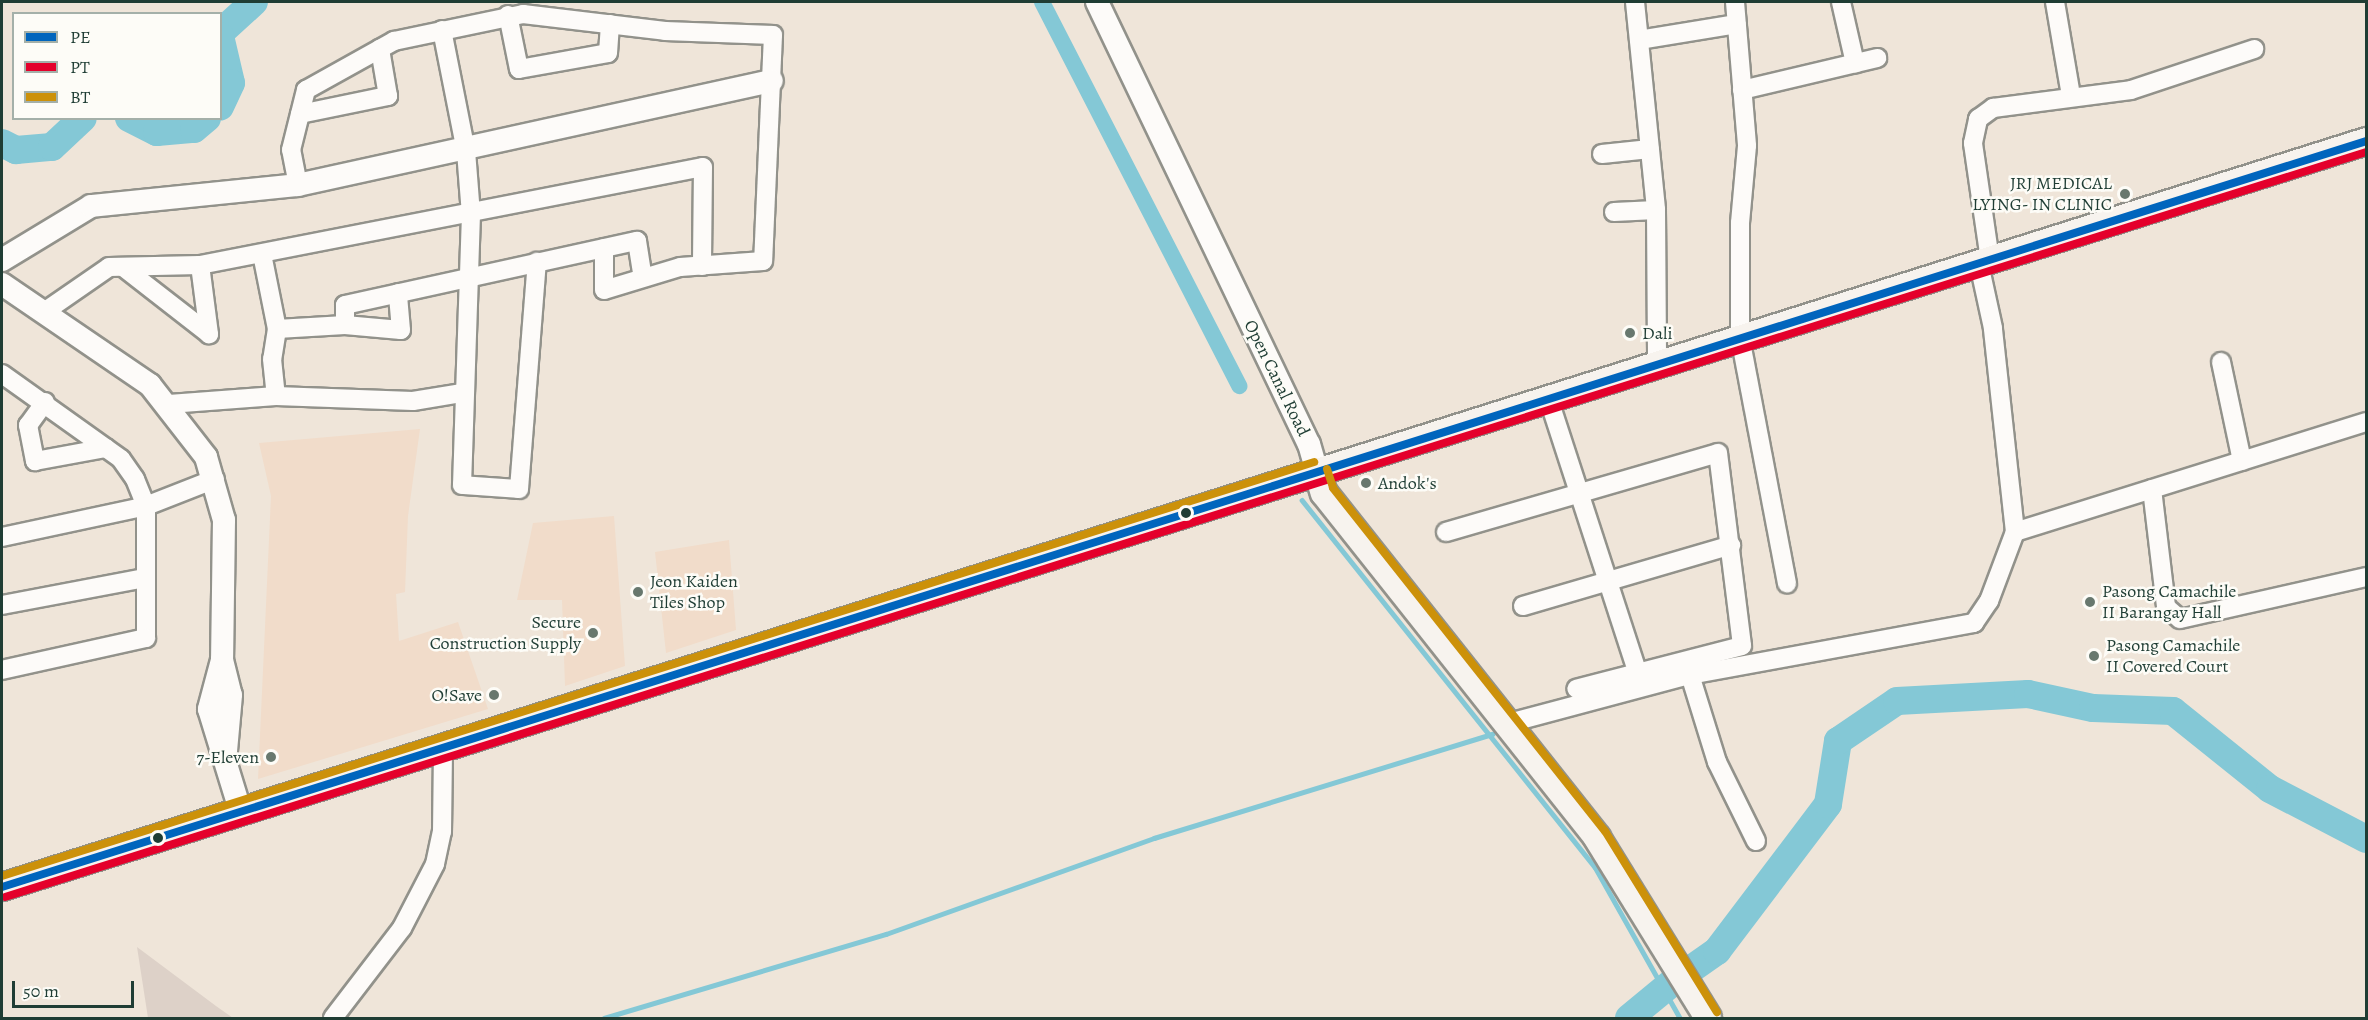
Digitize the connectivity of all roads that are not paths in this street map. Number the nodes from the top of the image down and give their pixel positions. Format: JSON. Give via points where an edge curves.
{"nodes":[{"id":1,"x":1096,"y":2,"type":"edge"},
{"id":2,"x":1635,"y":2,"type":"edge"},
{"id":3,"x":1735,"y":2,"type":"edge"},
{"id":4,"x":1840,"y":2,"type":"edge"},
{"id":5,"x":2055,"y":2,"type":"edge"},
{"id":6,"x":508,"y":15,"type":"junction"},
{"id":7,"x":610,"y":24,"type":"junction"},
{"id":8,"x":1737,"y":24,"type":"junction"},
{"id":9,"x":442,"y":30,"type":"junction"},
{"id":10,"x":1639,"y":40,"type":"junction"},
{"id":11,"x":380,"y":49,"type":"junction"},
{"id":12,"x":2254,"y":49,"type":"dead end"},
{"id":13,"x":1877,"y":58,"type":"dead end"},
{"id":14,"x":1855,"y":63,"type":"junction"},
{"id":15,"x":772,"y":81,"type":"junction"},
{"id":16,"x":1742,"y":90,"type":"junction"},
{"id":17,"x":2071,"y":96,"type":"junction"},
{"id":18,"x":300,"y":114,"type":"junction"},
{"id":19,"x":2367,"y":141,"type":"edge"},
{"id":20,"x":1650,"y":149,"type":"junction"},
{"id":21,"x":466,"y":151,"type":"junction"},
{"id":22,"x":1602,"y":154,"type":"dead end"},
{"id":23,"x":298,"y":185,"type":"junction"},
{"id":24,"x":1656,"y":210,"type":"junction"},
{"id":25,"x":1614,"y":212,"type":"dead end"},
{"id":26,"x":471,"y":214,"type":"junction"},
{"id":27,"x":604,"y":248,"type":"junction"},
{"id":28,"x":262,"y":254,"type":"junction"},
{"id":29,"x":2,"y":260,"type":"edge"},
{"id":30,"x":537,"y":262,"type":"junction"},
{"id":31,"x":1985,"y":262,"type":"junction"},
{"id":32,"x":200,"y":265,"type":"junction"},
{"id":33,"x":702,"y":266,"type":"junction"},
{"id":34,"x":123,"y":267,"type":"junction"},
{"id":35,"x":643,"y":278,"type":"junction"},
{"id":36,"x":467,"y":280,"type":"junction"},
{"id":37,"x":2,"y":284,"type":"edge"},
{"id":38,"x":398,"y":293,"type":"junction"},
{"id":39,"x":46,"y":310,"type":"junction"},
{"id":40,"x":345,"y":325,"type":"junction"},
{"id":41,"x":277,"y":329,"type":"junction"},
{"id":42,"x":1740,"y":337,"type":"junction"},
{"id":43,"x":2221,"y":362,"type":"dead end"},
{"id":44,"x":1657,"y":363,"type":"junction"},
{"id":45,"x":2,"y":374,"type":"edge"},
{"id":46,"x":462,"y":393,"type":"junction"},
{"id":47,"x":276,"y":396,"type":"junction"},
{"id":48,"x":1548,"y":397,"type":"junction"},
{"id":49,"x":45,"y":402,"type":"junction"},
{"id":50,"x":169,"y":404,"type":"junction"},
{"id":51,"x":2367,"y":422,"type":"edge"},
{"id":52,"x":106,"y":448,"type":"junction"},
{"id":53,"x":2242,"y":461,"type":"junction"},
{"id":54,"x":1317,"y":472,"type":"junction"},
{"id":55,"x":215,"y":479,"type":"junction"},
{"id":56,"x":2152,"y":489,"type":"junction"},
{"id":57,"x":1579,"y":492,"type":"junction"},
{"id":58,"x":146,"y":506,"type":"junction"},
{"id":59,"x":1446,"y":532,"type":"dead end"},
{"id":60,"x":2014,"y":532,"type":"junction"},
{"id":61,"x":2,"y":537,"type":"edge"},
{"id":62,"x":1731,"y":544,"type":"junction"},
{"id":63,"x":2367,"y":577,"type":"edge"},
{"id":64,"x":145,"y":578,"type":"junction"},
{"id":65,"x":1608,"y":582,"type":"junction"},
{"id":66,"x":1787,"y":584,"type":"dead end"},
{"id":67,"x":2,"y":605,"type":"edge"},
{"id":68,"x":1523,"y":606,"type":"dead end"},
{"id":69,"x":2,"y":670,"type":"edge"},
{"id":70,"x":1638,"y":674,"type":"junction"},
{"id":71,"x":1690,"y":675,"type":"junction"},
{"id":72,"x":1576,"y":689,"type":"dead end"},
{"id":73,"x":1509,"y":723,"type":"junction"},
{"id":74,"x":443,"y":749,"type":"junction"},
{"id":75,"x":240,"y":813,"type":"junction"},
{"id":76,"x":1756,"y":842,"type":"dead end"},
{"id":77,"x":2,"y":887,"type":"edge"},
{"id":78,"x":333,"y":1018,"type":"edge"},
{"id":79,"x":1708,"y":1018,"type":"edge"}],
"edges":[{"from":1,"to":54,"type":"street","name":"Open Canal Road","via":[[1309,444]]},
{"from":2,"to":10,"type":"street"},
{"from":3,"to":8,"type":"street"},
{"from":4,"to":14,"type":"street"},
{"from":5,"to":17,"type":"street"},
{"from":6,"to":7,"type":"street"},
{"from":6,"to":7,"type":"street","via":[[519,69],[608,52]]},
{"from":6,"to":9,"type":"street"},
{"from":7,"to":15,"type":"street","via":[[773,35]]},
{"from":8,"to":10,"type":"street"},
{"from":8,"to":16,"type":"street"},
{"from":9,"to":11,"type":"street"},
{"from":9,"to":21,"type":"street"},
{"from":10,"to":20,"type":"street"},
{"from":11,"to":18,"type":"street","via":[[306,90]]},
{"from":11,"to":18,"type":"street","via":[[388,96]]},
{"from":12,"to":17,"type":"street","via":[[2131,90]]},
{"from":13,"to":14,"type":"street"},
{"from":14,"to":16,"type":"street"},
{"from":15,"to":21,"type":"street"},
{"from":15,"to":33,"type":"street","via":[[763,261]]},
{"from":16,"to":42,"type":"street","via":[[1747,146],[1740,223]]},
{"from":17,"to":31,"type":"street","via":[[1993,108],[1978,119],[1973,143]]},
{"from":18,"to":23,"type":"street","via":[[291,150]]},
{"from":19,"to":31,"type":"main road"},
{"from":20,"to":22,"type":"street"},
{"from":20,"to":24,"type":"street"},
{"from":21,"to":23,"type":"street"},
{"from":21,"to":26,"type":"street"},
{"from":23,"to":29,"type":"street","via":[[91,206]]},
{"from":24,"to":25,"type":"street"},
{"from":24,"to":44,"type":"street"},
{"from":26,"to":28,"type":"street"},
{"from":26,"to":33,"type":"street","via":[[703,167]]},
{"from":26,"to":36,"type":"street"},
{"from":27,"to":30,"type":"street"},
{"from":27,"to":35,"type":"street","via":[[637,241]]},
{"from":27,"to":35,"type":"street","via":[[604,290]]},
{"from":28,"to":32,"type":"street"},
{"from":28,"to":41,"type":"street"},
{"from":30,"to":36,"type":"street"},
{"from":30,"to":46,"type":"street","via":[[519,489],[462,485]]},
{"from":31,"to":42,"type":"main road"},
{"from":31,"to":60,"type":"street"},
{"from":32,"to":34,"type":"street"},
{"from":32,"to":34,"type":"street","via":[[209,334]]},
{"from":33,"to":35,"type":"street"},
{"from":34,"to":39,"type":"street","via":[[109,267]]},
{"from":36,"to":38,"type":"street"},
{"from":36,"to":46,"type":"street"},
{"from":37,"to":39,"type":"street"},
{"from":38,"to":40,"type":"street","via":[[345,304]]},
{"from":38,"to":40,"type":"street","via":[[401,330]]},
{"from":39,"to":50,"type":"street"},
{"from":40,"to":41,"type":"street"},
{"from":41,"to":47,"type":"street","via":[[272,359]]},
{"from":42,"to":44,"type":"main road"},
{"from":42,"to":66,"type":"street"},
{"from":43,"to":53,"type":"street"},
{"from":44,"to":48,"type":"main road"},
{"from":45,"to":49,"type":"street"},
{"from":46,"to":47,"type":"street","via":[[413,401]]},
{"from":47,"to":50,"type":"street"},
{"from":48,"to":54,"type":"main road"},
{"from":48,"to":57,"type":"street"},
{"from":49,"to":52,"type":"street"},
{"from":49,"to":52,"type":"street","via":[[28,425],[35,461]]},
{"from":50,"to":55,"type":"street","via":[[193,434]]},
{"from":51,"to":53,"type":"street"},
{"from":52,"to":58,"type":"street","via":[[135,479]]},
{"from":53,"to":56,"type":"street"},
{"from":54,"to":73,"type":"main road","name":"Open Canal Road","via":[[1324,493]]},
{"from":54,"to":74,"type":"main road"},
{"from":55,"to":58,"type":"street"},
{"from":55,"to":75,"type":"street","via":[[224,520],[222,660],[209,709],[226,751]]},
{"from":56,"to":60,"type":"street"},
{"from":56,"to":63,"type":"street","via":[[2166,607],[2180,620]]},
{"from":57,"to":59,"type":"street"},
{"from":57,"to":62,"type":"street","via":[[1718,453]]},
{"from":57,"to":65,"type":"street"},
{"from":58,"to":61,"type":"street"},
{"from":58,"to":64,"type":"street"},
{"from":60,"to":71,"type":"street","via":[[1989,601],[1974,623]]},
{"from":62,"to":65,"type":"street"},
{"from":62,"to":70,"type":"street","via":[[1742,646]]},
{"from":64,"to":67,"type":"street"},
{"from":64,"to":69,"type":"street","via":[[146,638]]},
{"from":65,"to":68,"type":"street"},
{"from":65,"to":70,"type":"street"},
{"from":70,"to":72,"type":"street"},
{"from":71,"to":73,"type":"street"},
{"from":71,"to":76,"type":"street","via":[[1717,762]]},
{"from":73,"to":79,"type":"main road","name":"Open Canal Road","via":[[1611,858]]},
{"from":74,"to":75,"type":"main road"},
{"from":74,"to":78,"type":"street","via":[[442,832],[435,864],[402,928]]},
{"from":75,"to":77,"type":"main road"}]}
